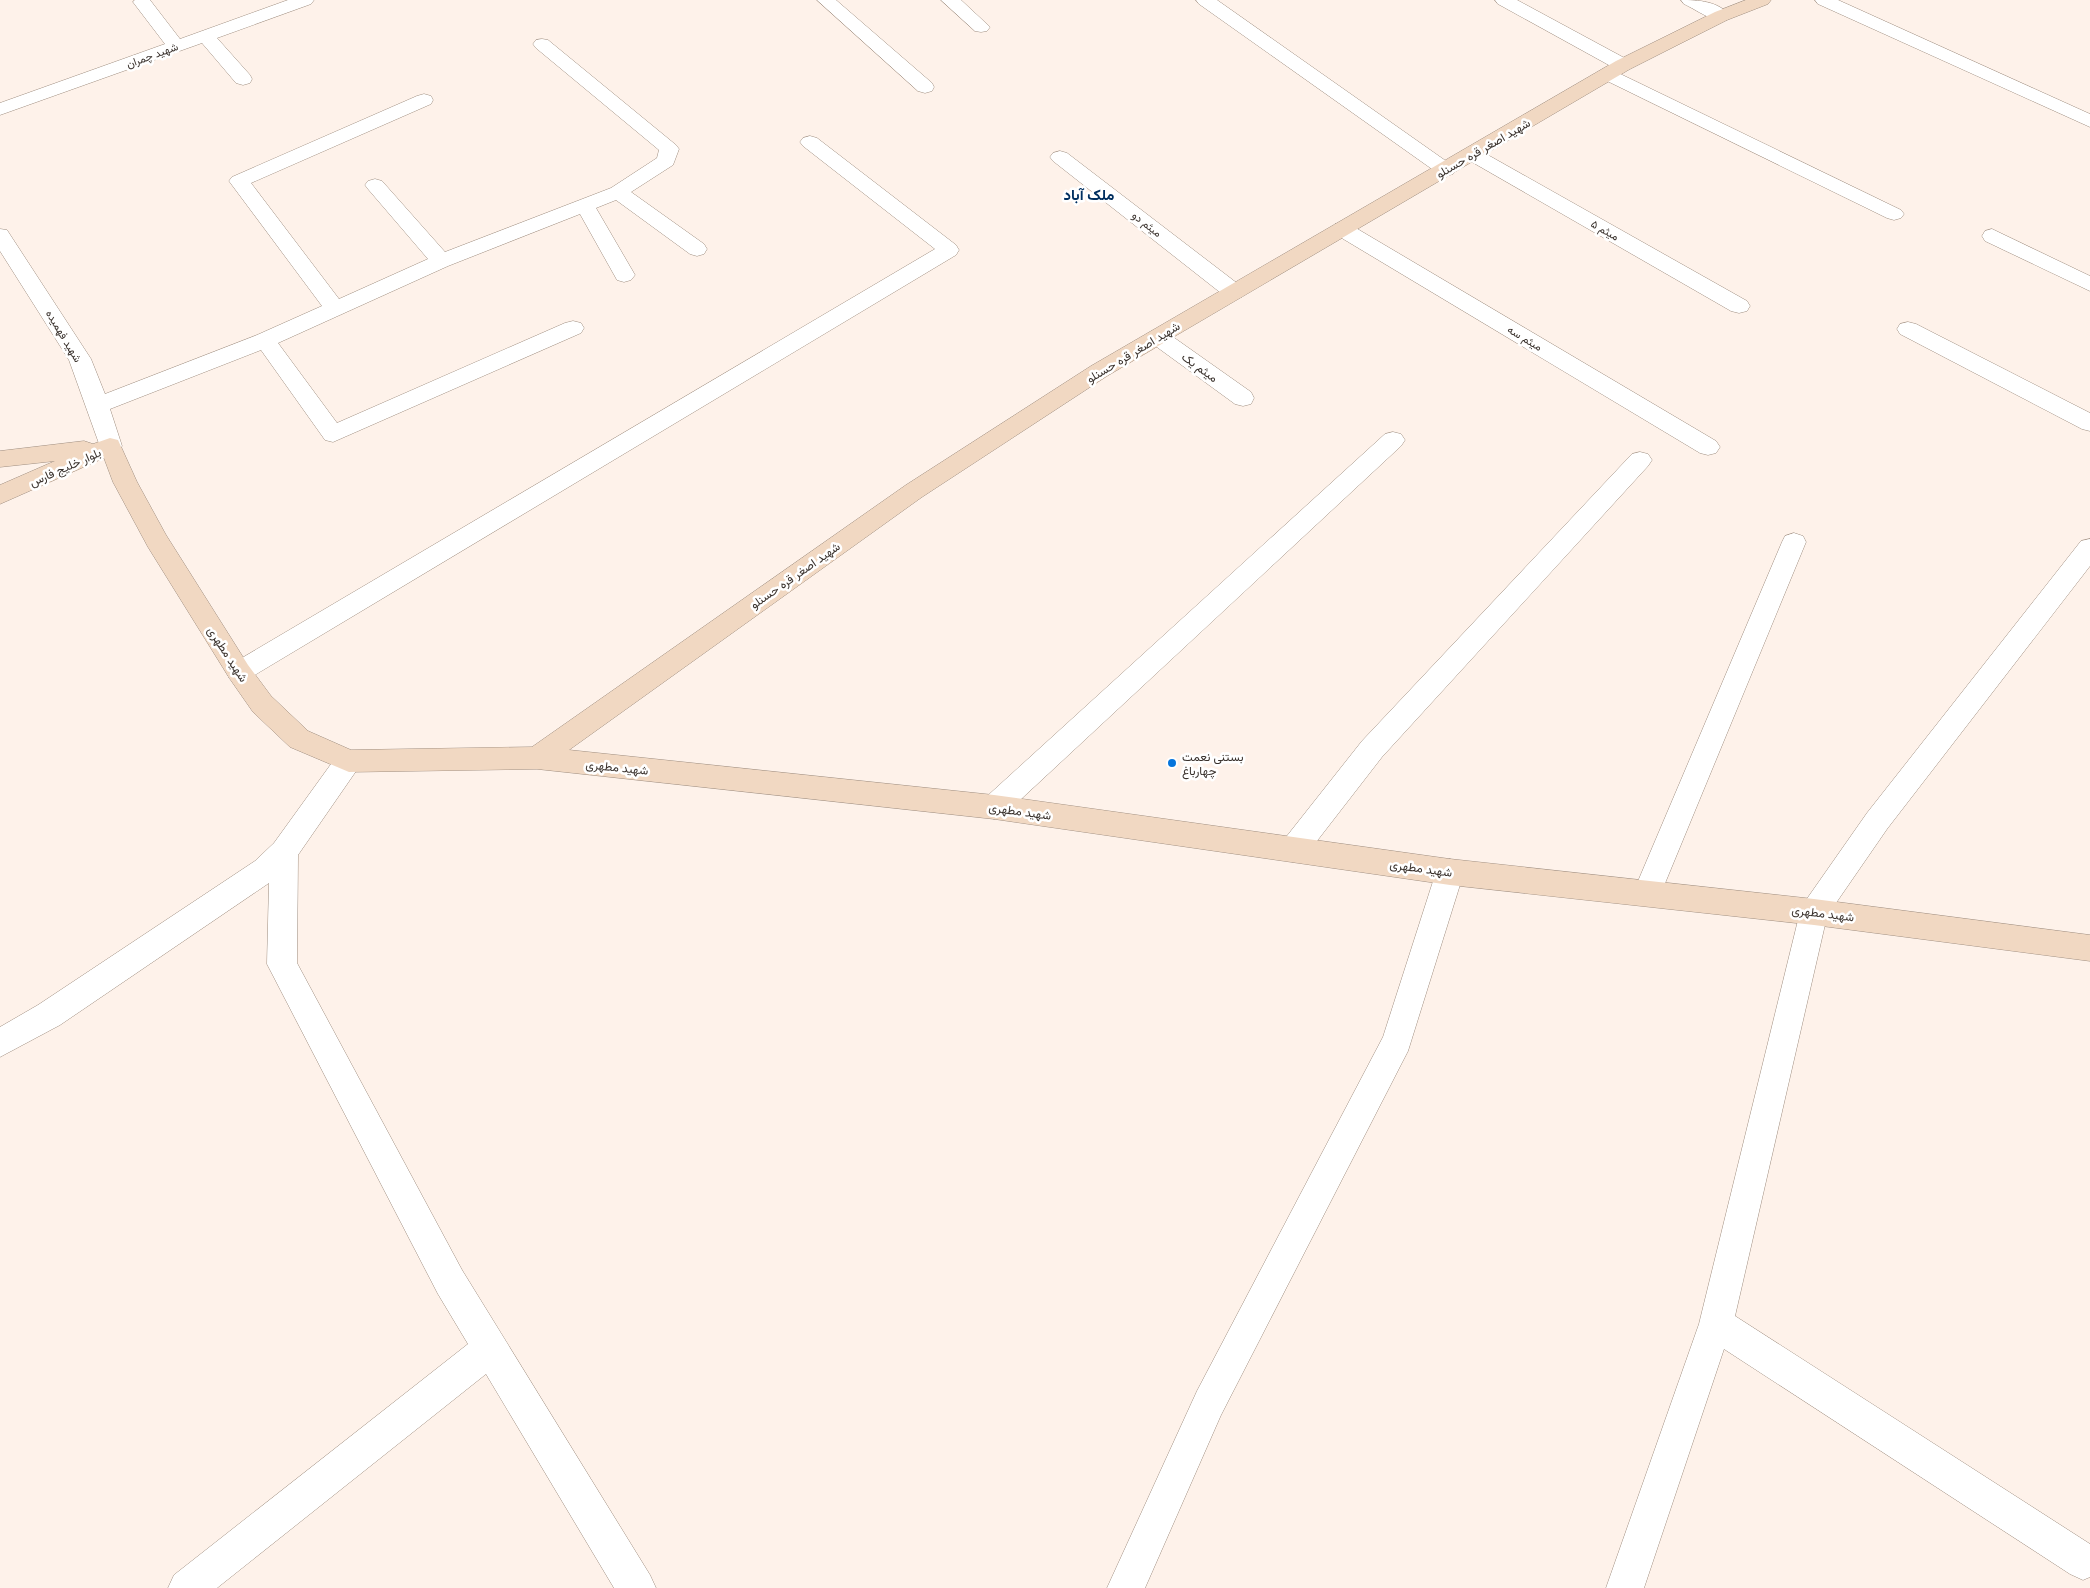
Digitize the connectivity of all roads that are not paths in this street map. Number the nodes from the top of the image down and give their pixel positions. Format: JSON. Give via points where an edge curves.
{"nodes":[{"id":1,"x":305,"y":0,"type":"edge"},
{"id":2,"x":826,"y":0,"type":"edge"},
{"id":3,"x":950,"y":0,"type":"edge"},
{"id":4,"x":1205,"y":0,"type":"edge"},
{"id":5,"x":1504,"y":0,"type":"edge"},
{"id":6,"x":1690,"y":0,"type":"edge"},
{"id":7,"x":1762,"y":0,"type":"edge"},
{"id":8,"x":1824,"y":0,"type":"edge"},
{"id":9,"x":142,"y":2,"type":"dead end"},
{"id":10,"x":1721,"y":16,"type":"junction"},
{"id":11,"x":981,"y":27,"type":"dead end"},
{"id":12,"x":206,"y":36,"type":"junction"},
{"id":13,"x":542,"y":44,"type":"dead end"},
{"id":14,"x":176,"y":46,"type":"junction"},
{"id":15,"x":1616,"y":70,"type":"junction"},
{"id":16,"x":243,"y":79,"type":"dead end"},
{"id":17,"x":926,"y":87,"type":"dead end"},
{"id":18,"x":424,"y":100,"type":"dead end"},
{"id":19,"x":0,"y":109,"type":"edge"},
{"id":20,"x":2090,"y":120,"type":"edge"},
{"id":21,"x":810,"y":142,"type":"dead end"},
{"id":22,"x":1472,"y":154,"type":"junction"},
{"id":23,"x":1060,"y":157,"type":"dead end"},
{"id":24,"x":1446,"y":170,"type":"junction"},
{"id":25,"x":376,"y":185,"type":"dead end"},
{"id":26,"x":618,"y":192,"type":"junction"},
{"id":27,"x":585,"y":206,"type":"junction"},
{"id":28,"x":1894,"y":214,"type":"dead end"},
{"id":29,"x":1342,"y":229,"type":"junction"},
{"id":30,"x":0,"y":235,"type":"edge"},
{"id":31,"x":1992,"y":236,"type":"dead end"},
{"id":32,"x":697,"y":250,"type":"dead end"},
{"id":33,"x":441,"y":261,"type":"junction"},
{"id":34,"x":624,"y":275,"type":"dead end"},
{"id":35,"x":2090,"y":284,"type":"edge"},
{"id":36,"x":1234,"y":292,"type":"junction"},
{"id":37,"x":1739,"y":306,"type":"dead end"},
{"id":38,"x":335,"y":309,"type":"junction"},
{"id":39,"x":573,"y":328,"type":"dead end"},
{"id":40,"x":1908,"y":329,"type":"dead end"},
{"id":41,"x":1158,"y":337,"type":"junction"},
{"id":42,"x":265,"y":340,"type":"junction"},
{"id":43,"x":1243,"y":398,"type":"dead end"},
{"id":44,"x":98,"y":405,"type":"junction"},
{"id":45,"x":2090,"y":423,"type":"edge"},
{"id":46,"x":1393,"y":440,"type":"dead end"},
{"id":47,"x":110,"y":446,"type":"junction"},
{"id":48,"x":1708,"y":447,"type":"dead end"},
{"id":49,"x":0,"y":459,"type":"edge"},
{"id":50,"x":1640,"y":460,"type":"dead end"},
{"id":51,"x":0,"y":495,"type":"edge"},
{"id":52,"x":1794,"y":542,"type":"dead end"},
{"id":53,"x":2090,"y":548,"type":"edge"},
{"id":54,"x":239,"y":672,"type":"junction"},
{"id":55,"x":537,"y":758,"type":"junction"},
{"id":56,"x":349,"y":761,"type":"junction"},
{"id":57,"x":994,"y":807,"type":"junction"},
{"id":58,"x":1293,"y":850,"type":"junction"},
{"id":59,"x":284,"y":852,"type":"junction"},
{"id":60,"x":1450,"y":872,"type":"junction"},
{"id":61,"x":1647,"y":893,"type":"junction"},
{"id":62,"x":1814,"y":912,"type":"junction"},
{"id":63,"x":2090,"y":948,"type":"edge"},
{"id":64,"x":0,"y":1043,"type":"edge"},
{"id":65,"x":1716,"y":1324,"type":"junction"},
{"id":66,"x":490,"y":1349,"type":"junction"},
{"id":67,"x":2083,"y":1561,"type":"dead end"},
{"id":68,"x":187,"y":1588,"type":"edge"},
{"id":69,"x":638,"y":1588,"type":"edge"},
{"id":70,"x":1126,"y":1588,"type":"edge"},
{"id":71,"x":1624,"y":1588,"type":"edge"}],
"edges":[{"from":1,"to":12,"type":"street","name":"شهید چمران"},
{"from":2,"to":17,"type":"street"},
{"from":3,"to":11,"type":"street"},
{"from":4,"to":24,"type":"street"},
{"from":5,"to":15,"type":"street"},
{"from":6,"to":10,"type":"street"},
{"from":7,"to":10,"type":"street","name":"شهید اصغر قره حسنلو"},
{"from":8,"to":20,"type":"street"},
{"from":9,"to":14,"type":"street"},
{"from":10,"to":15,"type":"street","name":"شهید اصغر قره حسنلو"},
{"from":12,"to":14,"type":"street","name":"شهید چمران"},
{"from":12,"to":16,"type":"street"},
{"from":13,"to":26,"type":"street","via":[[669,149],[666,161]]},
{"from":14,"to":19,"type":"street","name":"شهید چمران"},
{"from":15,"to":22,"type":"street","name":"شهید اصغر قره حسنلو"},
{"from":15,"to":28,"type":"street"},
{"from":18,"to":38,"type":"street","via":[[239,181]]},
{"from":21,"to":54,"type":"street","via":[[950,250]]},
{"from":22,"to":24,"type":"street","name":"شهید اصغر قره حسنلو"},
{"from":22,"to":37,"type":"street","name":"میثم ۵"},
{"from":23,"to":36,"type":"street","name":"میثم دو"},
{"from":24,"to":29,"type":"street","name":"شهید اصغر قره حسنلو"},
{"from":25,"to":33,"type":"street"},
{"from":26,"to":27,"type":"street"},
{"from":26,"to":32,"type":"street"},
{"from":27,"to":33,"type":"street"},
{"from":27,"to":34,"type":"street"},
{"from":29,"to":36,"type":"street","name":"شهید اصغر قره حسنلو"},
{"from":29,"to":48,"type":"street","name":"میثم سه"},
{"from":30,"to":44,"type":"street","name":"شهید فهمیده","via":[[80,359]]},
{"from":31,"to":35,"type":"street"},
{"from":33,"to":38,"type":"street"},
{"from":36,"to":41,"type":"street","name":"شهید اصغر قره حسنلو"},
{"from":38,"to":42,"type":"street"},
{"from":39,"to":42,"type":"street","via":[[333,434]]},
{"from":40,"to":45,"type":"street"},
{"from":41,"to":43,"type":"street","name":"میثم یک"},
{"from":41,"to":55,"type":"street","name":"شهید اصغر قره حسنلو","via":[[1099,371],[914,491]]},
{"from":42,"to":44,"type":"street"},
{"from":44,"to":47,"type":"street","name":"شهید فهمیده"},
{"from":46,"to":57,"type":"street"},
{"from":47,"to":49,"type":"street","name":"بلوار خلیج فارس"},
{"from":47,"to":51,"type":"street","name":"بلوار خلیج فارس"},
{"from":47,"to":54,"type":"street","name":"شهید مطهری","via":[[125,482],[157,541]]},
{"from":50,"to":58,"type":"street","via":[[1372,749]]},
{"from":52,"to":61,"type":"street"},
{"from":53,"to":62,"type":"street","via":[[1877,821]]},
{"from":54,"to":56,"type":"street","name":"شهید مطهری","via":[[262,704],[299,739]]},
{"from":55,"to":56,"type":"street","name":"شهید مطهری"},
{"from":55,"to":57,"type":"street","name":"شهید مطهری"},
{"from":56,"to":59,"type":"street"},
{"from":57,"to":58,"type":"street","name":"شهید مطهری"},
{"from":58,"to":60,"type":"street","name":"شهید مطهری"},
{"from":59,"to":64,"type":"street","via":[[265,870],[49,1015]]},
{"from":59,"to":66,"type":"street","via":[[282,964],[446,1274]]},
{"from":60,"to":61,"type":"street","name":"شهید مطهری"},
{"from":60,"to":70,"type":"street","via":[[1397,1041],[1209,1403]]},
{"from":61,"to":62,"type":"street","name":"شهید مطهری"},
{"from":62,"to":63,"type":"street","name":"شهید مطهری"},
{"from":62,"to":65,"type":"street"},
{"from":65,"to":67,"type":"street"},
{"from":65,"to":71,"type":"street"},
{"from":66,"to":68,"type":"street"},
{"from":66,"to":69,"type":"street"}]}
